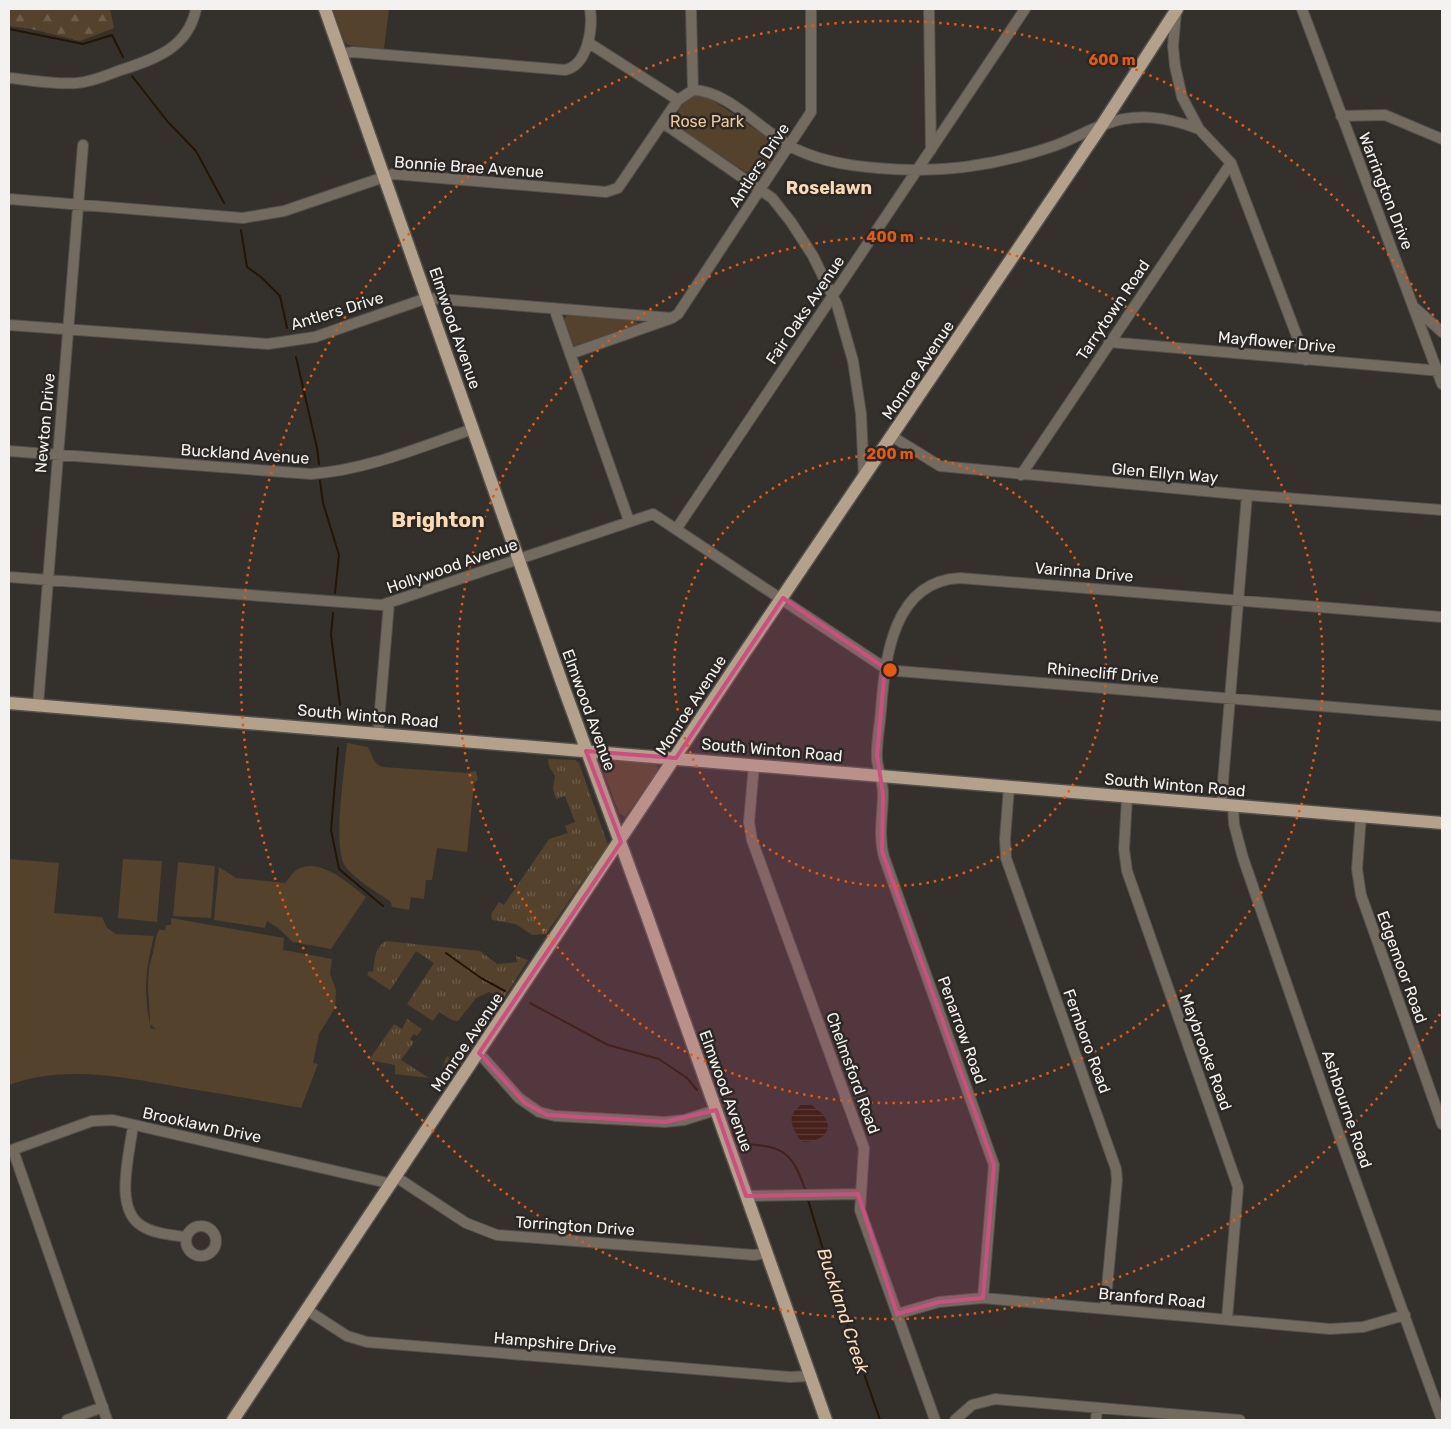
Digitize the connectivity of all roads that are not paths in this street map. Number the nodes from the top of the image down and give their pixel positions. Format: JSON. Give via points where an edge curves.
{"nodes":[{"id":1,"x":196,"y":9,"type":"edge"},
{"id":2,"x":325,"y":9,"type":"edge"},
{"id":3,"x":590,"y":9,"type":"edge"},
{"id":4,"x":691,"y":9,"type":"edge"},
{"id":5,"x":811,"y":9,"type":"edge"},
{"id":6,"x":929,"y":9,"type":"edge"},
{"id":7,"x":1025,"y":9,"type":"edge"},
{"id":8,"x":1302,"y":9,"type":"edge"},
{"id":9,"x":1177,"y":10,"type":"edge"},
{"id":10,"x":589,"y":43,"type":"junction"},
{"id":11,"x":341,"y":54,"type":"junction"},
{"id":12,"x":9,"y":78,"type":"edge"},
{"id":13,"x":693,"y":90,"type":"junction"},
{"id":14,"x":678,"y":100,"type":"junction"},
{"id":15,"x":1341,"y":116,"type":"junction"},
{"id":16,"x":663,"y":123,"type":"junction"},
{"id":17,"x":1102,"y":125,"type":"junction"},
{"id":18,"x":1199,"y":129,"type":"junction"},
{"id":19,"x":1442,"y":139,"type":"edge"},
{"id":20,"x":83,"y":144,"type":"dead end"},
{"id":21,"x":790,"y":146,"type":"junction"},
{"id":22,"x":931,"y":150,"type":"junction"},
{"id":23,"x":1231,"y":163,"type":"junction"},
{"id":24,"x":916,"y":170,"type":"junction"},
{"id":25,"x":384,"y":177,"type":"junction"},
{"id":26,"x":761,"y":189,"type":"junction"},
{"id":27,"x":9,"y":199,"type":"edge"},
{"id":28,"x":79,"y":205,"type":"junction"},
{"id":29,"x":833,"y":296,"type":"junction"},
{"id":30,"x":427,"y":298,"type":"junction"},
{"id":31,"x":1413,"y":305,"type":"junction"},
{"id":32,"x":554,"y":308,"type":"junction"},
{"id":33,"x":672,"y":318,"type":"junction"},
{"id":34,"x":9,"y":324,"type":"edge"},
{"id":35,"x":68,"y":330,"type":"junction"},
{"id":36,"x":1442,"y":332,"type":"edge"},
{"id":37,"x":1109,"y":342,"type":"junction"},
{"id":38,"x":570,"y":354,"type":"junction"},
{"id":39,"x":1306,"y":360,"type":"junction"},
{"id":40,"x":1440,"y":371,"type":"edge"},
{"id":41,"x":1442,"y":384,"type":"edge"},
{"id":42,"x":473,"y":429,"type":"junction"},
{"id":43,"x":893,"y":437,"type":"junction"},
{"id":44,"x":9,"y":451,"type":"edge"},
{"id":45,"x":58,"y":455,"type":"junction"},
{"id":46,"x":1021,"y":475,"type":"junction"},
{"id":47,"x":864,"y":478,"type":"junction"},
{"id":48,"x":1247,"y":495,"type":"junction"},
{"id":49,"x":1442,"y":510,"type":"edge"},
{"id":50,"x":629,"y":521,"type":"junction"},
{"id":51,"x":677,"y":528,"type":"junction"},
{"id":52,"x":519,"y":559,"type":"junction"},
{"id":53,"x":9,"y":577,"type":"edge"},
{"id":54,"x":47,"y":580,"type":"junction"},
{"id":55,"x":783,"y":598,"type":"junction"},
{"id":56,"x":1239,"y":599,"type":"junction"},
{"id":57,"x":389,"y":603,"type":"junction"},
{"id":58,"x":1442,"y":617,"type":"edge"},
{"id":59,"x":885,"y":668,"type":"junction"},
{"id":60,"x":1230,"y":698,"type":"junction"},
{"id":61,"x":9,"y":703,"type":"edge"},
{"id":62,"x":38,"y":705,"type":"junction"},
{"id":63,"x":1442,"y":716,"type":"edge"},
{"id":64,"x":378,"y":732,"type":"junction"},
{"id":65,"x":586,"y":750,"type":"junction"},
{"id":66,"x":676,"y":758,"type":"junction"},
{"id":67,"x":754,"y":765,"type":"junction"},
{"id":68,"x":880,"y":776,"type":"junction"},
{"id":69,"x":1009,"y":787,"type":"junction"},
{"id":70,"x":1127,"y":798,"type":"junction"},
{"id":71,"x":1227,"y":805,"type":"junction"},
{"id":72,"x":1361,"y":816,"type":"junction"},
{"id":73,"x":1442,"y":823,"type":"edge"},
{"id":74,"x":621,"y":842,"type":"junction"},
{"id":75,"x":479,"y":1053,"type":"junction"},
{"id":76,"x":716,"y":1110,"type":"junction"},
{"id":77,"x":1442,"y":1124,"type":"edge"},
{"id":78,"x":133,"y":1125,"type":"junction"},
{"id":79,"x":11,"y":1150,"type":"edge"},
{"id":80,"x":394,"y":1180,"type":"junction"},
{"id":81,"x":860,"y":1194,"type":"junction"},
{"id":82,"x":746,"y":1196,"type":"junction"},
{"id":83,"x":186,"y":1237,"type":"dead end"},
{"id":84,"x":767,"y":1254,"type":"junction"},
{"id":85,"x":983,"y":1298,"type":"junction"},
{"id":86,"x":1105,"y":1309,"type":"junction"},
{"id":87,"x":307,"y":1310,"type":"junction"},
{"id":88,"x":897,"y":1314,"type":"junction"},
{"id":89,"x":1405,"y":1315,"type":"junction"},
{"id":90,"x":1227,"y":1319,"type":"junction"},
{"id":91,"x":810,"y":1376,"type":"junction"},
{"id":92,"x":103,"y":1408,"type":"junction"},
{"id":93,"x":1097,"y":1408,"type":"junction"},
{"id":94,"x":67,"y":1420,"type":"edge"},
{"id":95,"x":107,"y":1420,"type":"edge"},
{"id":96,"x":233,"y":1420,"type":"edge"},
{"id":97,"x":826,"y":1420,"type":"edge"},
{"id":98,"x":935,"y":1420,"type":"edge"},
{"id":99,"x":955,"y":1420,"type":"edge"},
{"id":100,"x":1096,"y":1420,"type":"edge"},
{"id":101,"x":1240,"y":1420,"type":"edge"},
{"id":102,"x":1442,"y":1420,"type":"edge"}],
"edges":[{"from":1,"to":12,"type":"street","via":[[184,36],[170,50],[153,59],[78,83]]},
{"from":2,"to":11,"type":"main road","name":"Elmwood Avenue"},
{"from":3,"to":10,"type":"street","via":[[592,28]]},
{"from":4,"to":13,"type":"street"},
{"from":5,"to":21,"type":"street","name":"Antlers Drive","via":[[812,109]]},
{"from":6,"to":22,"type":"street"},
{"from":7,"to":22,"type":"street","name":"Fair Oaks Avenue"},
{"from":8,"to":15,"type":"street","name":"Warrington Drive"},
{"from":9,"to":17,"type":"main road","name":"Monroe Avenue"},
{"from":9,"to":18,"type":"street","via":[[1173,46],[1178,82],[1188,111]]},
{"from":10,"to":11,"type":"street","via":[[575,65],[565,70],[353,52]]},
{"from":10,"to":14,"type":"street"},
{"from":11,"to":25,"type":"main road","name":"Elmwood Avenue"},
{"from":13,"to":14,"type":"street"},
{"from":13,"to":21,"type":"street","via":[[717,96]]},
{"from":14,"to":16,"type":"street","name":"Bonnie Brae Avenue"},
{"from":15,"to":19,"type":"street","via":[[1385,115]]},
{"from":15,"to":31,"type":"street","name":"Warrington Drive"},
{"from":16,"to":25,"type":"street","name":"Bonnie Brae Avenue","via":[[618,188],[611,192],[393,174]]},
{"from":16,"to":26,"type":"street"},
{"from":17,"to":18,"type":"street","via":[[1144,116],[1167,118]]},
{"from":17,"to":24,"type":"street","via":[[1054,146],[1020,156],[959,167]]},
{"from":17,"to":43,"type":"main road","name":"Monroe Avenue"},
{"from":18,"to":23,"type":"street"},
{"from":20,"to":28,"type":"street","name":"Newton Drive"},
{"from":21,"to":24,"type":"street","via":[[833,160]]},
{"from":21,"to":26,"type":"street","name":"Antlers Drive"},
{"from":22,"to":24,"type":"street","name":"Fair Oaks Avenue"},
{"from":23,"to":37,"type":"street","name":"Tarrytown Road"},
{"from":23,"to":39,"type":"street"},
{"from":24,"to":29,"type":"street","name":"Fair Oaks Avenue"},
{"from":25,"to":28,"type":"street","name":"Bonnie Brae Avenue","via":[[284,211],[255,217],[231,218]]},
{"from":25,"to":30,"type":"main road","name":"Elmwood Avenue"},
{"from":26,"to":29,"type":"street","via":[[781,209],[802,238]]},
{"from":26,"to":33,"type":"street","name":"Antlers Drive","via":[[678,314]]},
{"from":27,"to":28,"type":"street","name":"Bonnie Brae Avenue"},
{"from":28,"to":35,"type":"street","name":"Newton Drive"},
{"from":29,"to":47,"type":"street","via":[[848,341],[856,380]]},
{"from":29,"to":51,"type":"street","name":"Fair Oaks Avenue"},
{"from":30,"to":32,"type":"street","name":"Antlers Drive"},
{"from":30,"to":35,"type":"street","name":"Antlers Drive","via":[[309,338],[268,344]]},
{"from":30,"to":42,"type":"main road","name":"Elmwood Avenue"},
{"from":31,"to":36,"type":"street"},
{"from":31,"to":40,"type":"street","name":"Warrington Drive"},
{"from":32,"to":33,"type":"street","name":"Antlers Drive"},
{"from":32,"to":38,"type":"street"},
{"from":33,"to":38,"type":"street"},
{"from":34,"to":35,"type":"street","name":"Antlers Drive"},
{"from":35,"to":45,"type":"street","name":"Newton Drive"},
{"from":37,"to":39,"type":"street","name":"Mayflower Drive"},
{"from":37,"to":46,"type":"street","name":"Tarrytown Road"},
{"from":38,"to":50,"type":"street"},
{"from":39,"to":40,"type":"street","name":"Mayflower Drive"},
{"from":40,"to":41,"type":"street","name":"Warrington Drive"},
{"from":42,"to":45,"type":"street","name":"Buckland Avenue","via":[[367,464],[311,474]]},
{"from":42,"to":52,"type":"main road","name":"Elmwood Avenue"},
{"from":43,"to":46,"type":"street","name":"Glen Ellyn Way","via":[[938,465]]},
{"from":43,"to":47,"type":"main road","name":"Monroe Avenue"},
{"from":44,"to":45,"type":"street","name":"Buckland Avenue"},
{"from":45,"to":54,"type":"street","name":"Newton Drive"},
{"from":46,"to":48,"type":"street","name":"Glen Ellyn Way"},
{"from":47,"to":55,"type":"main road","name":"Monroe Avenue"},
{"from":48,"to":49,"type":"street","name":"Glen Ellyn Way"},
{"from":48,"to":56,"type":"street","name":"Ashbourne Road"},
{"from":50,"to":51,"type":"street","name":"Hollywood Avenue","via":[[653,514]]},
{"from":50,"to":52,"type":"street","name":"Hollywood Avenue"},
{"from":51,"to":55,"type":"street","name":"Hollywood Avenue"},
{"from":52,"to":57,"type":"street","name":"Hollywood Avenue"},
{"from":52,"to":65,"type":"main road","name":"Elmwood Avenue"},
{"from":53,"to":54,"type":"street","name":"Hollywood Avenue"},
{"from":54,"to":57,"type":"street","name":"Hollywood Avenue","via":[[374,605]]},
{"from":54,"to":62,"type":"street","name":"Newton Drive"},
{"from":55,"to":59,"type":"street","name":"Rhinecliff Drive"},
{"from":55,"to":66,"type":"main road","name":"Monroe Avenue"},
{"from":56,"to":58,"type":"street","name":"Varinna Drive"},
{"from":56,"to":59,"type":"street","name":"Varinna Drive","via":[[949,578],[921,590],[906,607]]},
{"from":56,"to":60,"type":"street","name":"Ashbourne Road"},
{"from":57,"to":64,"type":"street"},
{"from":59,"to":60,"type":"street","name":"Rhinecliff Drive"},
{"from":59,"to":68,"type":"street","name":"Varinna Drive","via":[[877,755]]},
{"from":60,"to":63,"type":"street","name":"Rhinecliff Drive"},
{"from":60,"to":71,"type":"street","name":"Ashbourne Road"},
{"from":61,"to":62,"type":"main road","name":"South Winton Road"},
{"from":62,"to":64,"type":"main road","name":"South Winton Road"},
{"from":64,"to":65,"type":"main road","name":"South Winton Road"},
{"from":65,"to":66,"type":"main road","name":"South Winton Road"},
{"from":65,"to":74,"type":"main road","name":"Elmwood Avenue"},
{"from":66,"to":67,"type":"main road","name":"South Winton Road"},
{"from":66,"to":74,"type":"main road","name":"Monroe Avenue"},
{"from":67,"to":68,"type":"main road","name":"South Winton Road"},
{"from":67,"to":81,"type":"street","name":"Chelmsford Road","via":[[752,840],[864,1148]]},
{"from":68,"to":69,"type":"main road","name":"South Winton Road"},
{"from":68,"to":85,"type":"street","name":"Penarrow Road","via":[[883,794],[880,838],[884,857],[994,1166]]},
{"from":69,"to":70,"type":"main road","name":"South Winton Road"},
{"from":69,"to":86,"type":"street","name":"Fernboro Road","via":[[1006,858],[1116,1169]]},
{"from":70,"to":71,"type":"main road","name":"South Winton Road"},
{"from":70,"to":90,"type":"street","name":"Maybrooke Road","via":[[1124,849],[1127,871],[1238,1187]]},
{"from":71,"to":72,"type":"main road","name":"South Winton Road"},
{"from":71,"to":89,"type":"street","name":"Ashbourne Road","via":[[1338,1132]]},
{"from":72,"to":73,"type":"main road","name":"South Winton Road"},
{"from":72,"to":77,"type":"street","name":"Edgemoor Road","via":[[1357,869],[1361,894]]},
{"from":74,"to":75,"type":"main road","name":"Monroe Avenue"},
{"from":74,"to":76,"type":"main road","name":"Elmwood Avenue"},
{"from":75,"to":76,"type":"street","via":[[525,1103],[547,1115],[665,1122]]},
{"from":75,"to":80,"type":"main road","name":"Monroe Avenue"},
{"from":76,"to":82,"type":"main road","name":"Elmwood Avenue"},
{"from":78,"to":79,"type":"street","name":"Brooklawn Drive","via":[[113,1120],[92,1121]]},
{"from":78,"to":80,"type":"street","name":"Brooklawn Drive"},
{"from":78,"to":83,"type":"street","via":[[124,1195],[128,1211],[148,1230]]},
{"from":79,"to":92,"type":"street"},
{"from":80,"to":84,"type":"street","name":"Torrington Drive","via":[[466,1223],[497,1235]]},
{"from":80,"to":87,"type":"main road","name":"Monroe Avenue"},
{"from":81,"to":82,"type":"street"},
{"from":81,"to":88,"type":"street","name":"Chelmsford Road","via":[[862,1217]]},
{"from":82,"to":84,"type":"main road","name":"Elmwood Avenue"},
{"from":84,"to":91,"type":"main road","name":"Elmwood Avenue"},
{"from":85,"to":86,"type":"street","name":"Branford Road"},
{"from":85,"to":88,"type":"street","name":"Branford Road","via":[[939,1302]]},
{"from":86,"to":90,"type":"street","name":"Branford Road"},
{"from":87,"to":91,"type":"street","name":"Hampshire Drive","via":[[347,1336],[367,1342],[790,1377]]},
{"from":87,"to":96,"type":"main road","name":"Monroe Avenue"},
{"from":88,"to":98,"type":"street","name":"Chelmsford Road"},
{"from":89,"to":90,"type":"street","name":"Branford Road","via":[[1363,1327],[1330,1329]]},
{"from":89,"to":102,"type":"street","name":"Ashbourne Road"},
{"from":91,"to":97,"type":"main road","name":"Elmwood Avenue"},
{"from":92,"to":94,"type":"street"},
{"from":92,"to":95,"type":"street"},
{"from":93,"to":99,"type":"street","via":[[988,1399],[972,1405]]},
{"from":93,"to":100,"type":"street"},
{"from":93,"to":101,"type":"street"}]}
